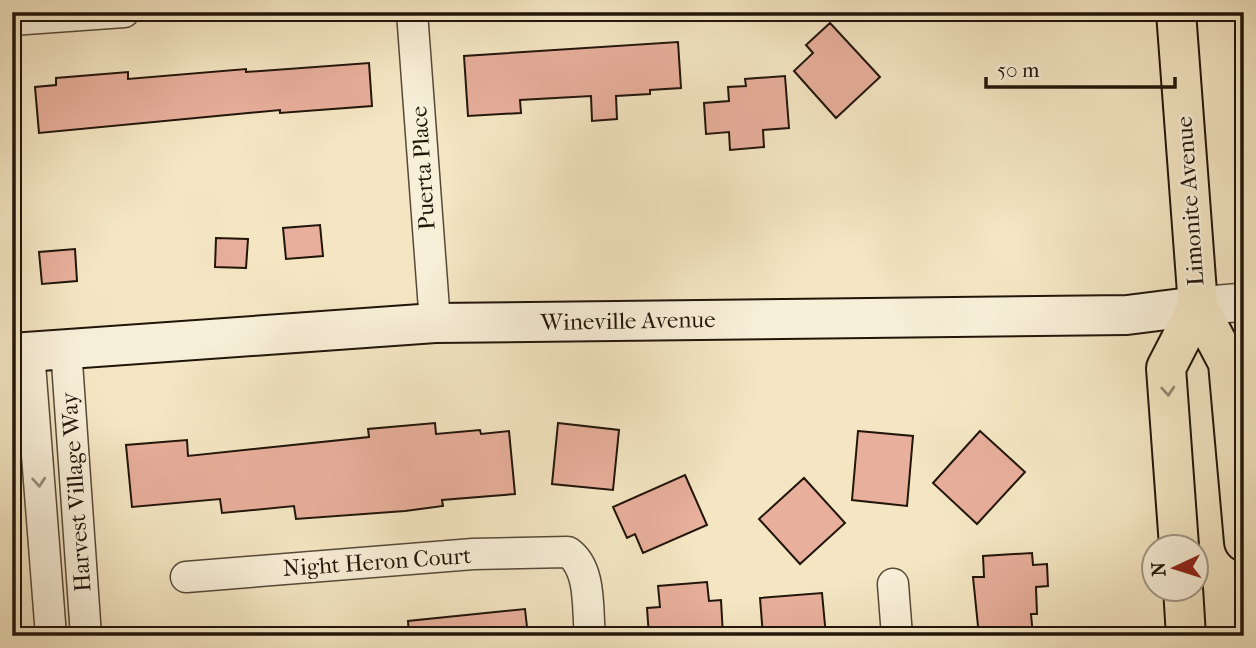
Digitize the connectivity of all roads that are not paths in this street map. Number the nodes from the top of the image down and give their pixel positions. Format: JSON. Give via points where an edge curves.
{"nodes":[{"id":1,"x":124,"y":12,"type":"edge"},
{"id":2,"x":412,"y":12,"type":"edge"},
{"id":3,"x":1176,"y":12,"type":"edge"},
{"id":4,"x":12,"y":20,"type":"edge"},
{"id":5,"x":1244,"y":302,"type":"edge"},
{"id":6,"x":1198,"y":306,"type":"junction"},
{"id":7,"x":435,"y":323,"type":"junction"},
{"id":8,"x":36,"y":351,"type":"edge"},
{"id":9,"x":1178,"y":532,"type":"edge"},
{"id":10,"x":1244,"y":542,"type":"edge"},
{"id":11,"x":186,"y":577,"type":"dead end"},
{"id":12,"x":893,"y":584,"type":"dead end"},
{"id":13,"x":1183,"y":602,"type":"edge"},
{"id":14,"x":51,"y":636,"type":"edge"},
{"id":15,"x":86,"y":636,"type":"edge"},
{"id":16,"x":590,"y":636,"type":"edge"},
{"id":17,"x":897,"y":636,"type":"edge"},
{"id":18,"x":1186,"y":636,"type":"edge"}],
"edges":[{"from":1,"to":4,"type":"street"},
{"from":2,"to":7,"type":"street","name":"Puerta Place"},
{"from":3,"to":6,"type":"main road","name":"Limonite Avenue"},
{"from":5,"to":6,"type":"street","name":"Wineville Avenue"},
{"from":6,"to":7,"type":"main road","name":"Wineville Avenue","via":[[1127,315]]},
{"from":6,"to":9,"type":"main road","name":"Limonite Avenue","one_way":true,"via":[[1166,368]]},
{"from":6,"to":10,"type":"main road","name":"Limonite Avenue","via":[[1228,363]]},
{"from":7,"to":8,"type":"main road","name":"Wineville Avenue"},
{"from":8,"to":14,"type":"street","name":"Harvest Village Way","one_way":true},
{"from":8,"to":15,"type":"street","name":"Harvest Village Way"},
{"from":11,"to":16,"type":"street","name":"Night Heron Court","via":[[473,554],[568,552],[579,559],[585,576]]},
{"from":12,"to":17,"type":"street"},
{"from":13,"to":18,"type":"main road"}]}
